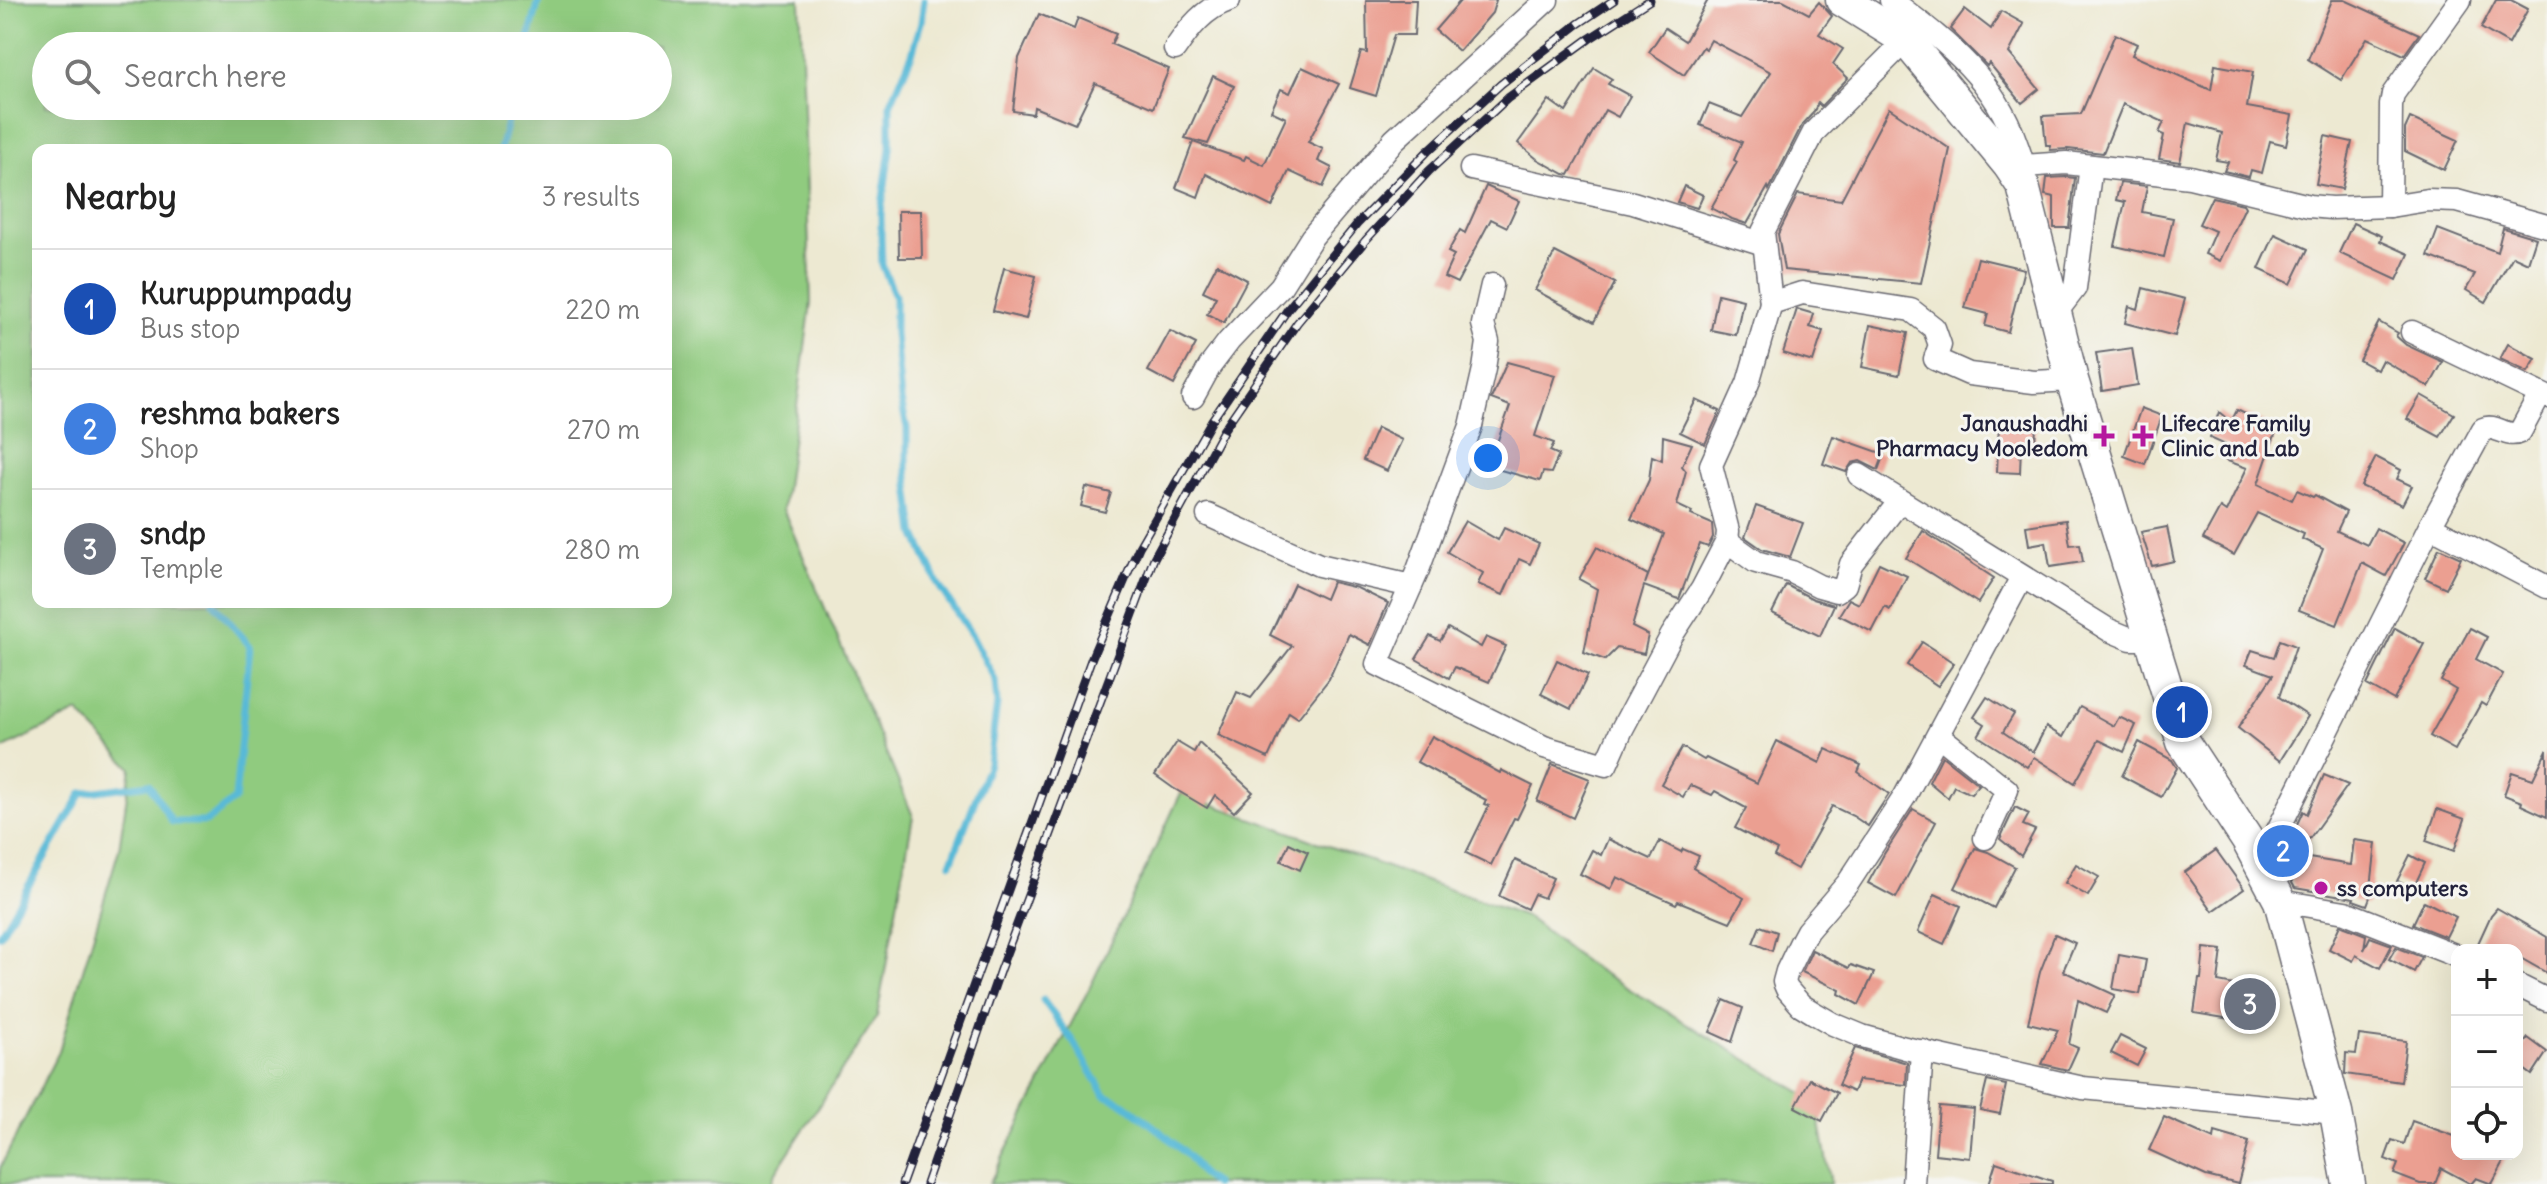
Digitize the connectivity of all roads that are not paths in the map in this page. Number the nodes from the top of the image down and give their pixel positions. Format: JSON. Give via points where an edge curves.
{"nodes":[{"id":1,"x":1229,"y":0,"type":"edge"},
{"id":2,"x":1547,"y":0,"type":"edge"},
{"id":3,"x":1842,"y":0,"type":"edge"},
{"id":4,"x":1891,"y":0,"type":"edge"},
{"id":5,"x":2460,"y":0,"type":"edge"},
{"id":6,"x":1906,"y":40,"type":"junction"},
{"id":7,"x":1175,"y":49,"type":"dead end"},
{"id":8,"x":2091,"y":166,"type":"junction"},
{"id":9,"x":1471,"y":169,"type":"dead end"},
{"id":10,"x":2019,"y":173,"type":"junction"},
{"id":11,"x":2390,"y":206,"type":"junction"},
{"id":12,"x":2547,"y":226,"type":"edge"},
{"id":13,"x":1764,"y":244,"type":"junction"},
{"id":14,"x":1492,"y":285,"type":"dead end"},
{"id":15,"x":1771,"y":303,"type":"junction"},
{"id":16,"x":2055,"y":314,"type":"junction"},
{"id":17,"x":2412,"y":332,"type":"dead end"},
{"id":18,"x":2072,"y":380,"type":"junction"},
{"id":19,"x":2544,"y":396,"type":"edge"},
{"id":20,"x":1193,"y":397,"type":"dead end"},
{"id":21,"x":1859,"y":475,"type":"dead end"},
{"id":22,"x":1900,"y":501,"type":"junction"},
{"id":23,"x":1208,"y":515,"type":"dead end"},
{"id":24,"x":2430,"y":526,"type":"junction"},
{"id":25,"x":1727,"y":541,"type":"junction"},
{"id":26,"x":2022,"y":577,"type":"junction"},
{"id":27,"x":1411,"y":586,"type":"junction"},
{"id":28,"x":2547,"y":587,"type":"edge"},
{"id":29,"x":2152,"y":639,"type":"junction"},
{"id":30,"x":1938,"y":735,"type":"junction"},
{"id":31,"x":1985,"y":838,"type":"dead end"},
{"id":32,"x":2261,"y":864,"type":"junction"},
{"id":33,"x":2280,"y":901,"type":"junction"},
{"id":34,"x":2451,"y":954,"type":"edge"},
{"id":35,"x":2523,"y":988,"type":"edge"},
{"id":36,"x":2547,"y":1000,"type":"edge"},
{"id":37,"x":1922,"y":1051,"type":"junction"},
{"id":38,"x":2336,"y":1113,"type":"junction"},
{"id":39,"x":1913,"y":1184,"type":"edge"},
{"id":40,"x":2349,"y":1184,"type":"edge"}],
"edges":[{"from":1,"to":7,"type":"street","via":[[1211,7]]},
{"from":2,"to":20,"type":"street","via":[[1394,140],[1312,237],[1276,292],[1229,341]]},
{"from":3,"to":6,"type":"main road"},
{"from":4,"to":10,"type":"street","via":[[1969,63],[1989,90],[2009,123]]},
{"from":5,"to":11,"type":"street","via":[[2393,94]]},
{"from":6,"to":10,"type":"main road"},
{"from":6,"to":13,"type":"street","via":[[1814,132],[1763,232]]},
{"from":8,"to":10,"type":"street","via":[[2066,163]]},
{"from":8,"to":11,"type":"street","via":[[2190,177],[2309,206]]},
{"from":8,"to":16,"type":"street","via":[[2075,288]]},
{"from":9,"to":13,"type":"street","via":[[1633,203]]},
{"from":10,"to":16,"type":"main road"},
{"from":11,"to":12,"type":"street","via":[[2457,201]]},
{"from":13,"to":15,"type":"street"},
{"from":14,"to":27,"type":"street","via":[[1483,324],[1488,342],[1484,369],[1471,426]]},
{"from":15,"to":18,"type":"street","via":[[1802,293],[1911,310],[1934,328],[1940,345],[1935,359],[1969,374],[2034,382]]},
{"from":15,"to":25,"type":"street","via":[[1748,383],[1711,465]]},
{"from":16,"to":18,"type":"main road"},
{"from":17,"to":19,"type":"street"},
{"from":18,"to":29,"type":"main road"},
{"from":19,"to":24,"type":"street","via":[[2520,432],[2483,429]]},
{"from":21,"to":22,"type":"street"},
{"from":22,"to":25,"type":"street","via":[[1851,564],[1845,585],[1837,591],[1756,562]]},
{"from":22,"to":26,"type":"street"},
{"from":23,"to":27,"type":"street","via":[[1319,565]]},
{"from":24,"to":28,"type":"street"},
{"from":24,"to":32,"type":"street"},
{"from":25,"to":27,"type":"street","via":[[1606,765],[1544,747],[1377,664]]},
{"from":26,"to":29,"type":"street","via":[[2109,630],[2131,639]]},
{"from":26,"to":30,"type":"street"},
{"from":29,"to":32,"type":"main road","via":[[2183,742]]},
{"from":30,"to":31,"type":"street","via":[[2007,790]]},
{"from":30,"to":37,"type":"street","via":[[1848,883],[1807,931],[1784,982],[1801,1005],[1833,1024]]},
{"from":32,"to":33,"type":"main road"},
{"from":33,"to":34,"type":"street","via":[[2345,912]]},
{"from":33,"to":38,"type":"main road"},
{"from":35,"to":36,"type":"street"},
{"from":37,"to":38,"type":"street","via":[[2083,1088]]},
{"from":37,"to":39,"type":"street"},
{"from":38,"to":40,"type":"main road"}]}
